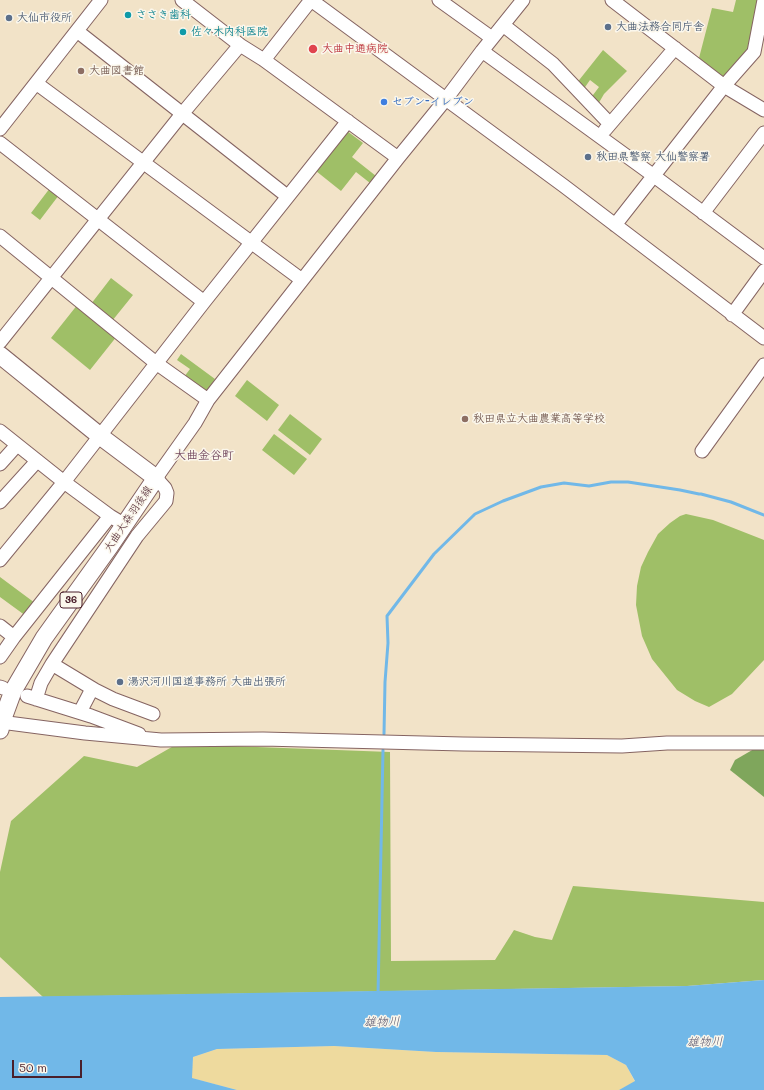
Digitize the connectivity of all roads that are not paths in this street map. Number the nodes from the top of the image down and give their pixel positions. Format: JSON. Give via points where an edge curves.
{"nodes":[{"id":1,"x":101,"y":0,"type":"edge"},
{"id":2,"x":182,"y":0,"type":"edge"},
{"id":3,"x":311,"y":0,"type":"edge"},
{"id":4,"x":440,"y":0,"type":"edge"},
{"id":5,"x":523,"y":0,"type":"edge"},
{"id":6,"x":612,"y":0,"type":"edge"},
{"id":7,"x":764,"y":0,"type":"edge"},
{"id":8,"x":503,"y":25,"type":"junction"},
{"id":9,"x":77,"y":31,"type":"junction"},
{"id":10,"x":492,"y":38,"type":"junction"},
{"id":11,"x":240,"y":45,"type":"junction"},
{"id":12,"x":675,"y":48,"type":"junction"},
{"id":13,"x":482,"y":51,"type":"junction"},
{"id":14,"x":759,"y":53,"type":"edge"},
{"id":15,"x":264,"y":60,"type":"junction"},
{"id":16,"x":36,"y":83,"type":"junction"},
{"id":17,"x":724,"y":86,"type":"junction"},
{"id":18,"x":446,"y":99,"type":"junction"},
{"id":19,"x":764,"y":110,"type":"edge"},
{"id":20,"x":182,"y":114,"type":"junction"},
{"id":21,"x":348,"y":121,"type":"junction"},
{"id":22,"x":610,"y":124,"type":"junction"},
{"id":23,"x":0,"y":129,"type":"edge"},
{"id":24,"x":764,"y":133,"type":"edge"},
{"id":25,"x":599,"y":136,"type":"junction"},
{"id":26,"x":0,"y":143,"type":"edge"},
{"id":27,"x":398,"y":158,"type":"junction"},
{"id":28,"x":144,"y":163,"type":"junction"},
{"id":29,"x":654,"y":176,"type":"junction"},
{"id":30,"x":288,"y":196,"type":"junction"},
{"id":31,"x":703,"y":213,"type":"junction"},
{"id":32,"x":99,"y":219,"type":"junction"},
{"id":33,"x":615,"y":225,"type":"junction"},
{"id":34,"x":0,"y":236,"type":"edge"},
{"id":35,"x":251,"y":243,"type":"junction"},
{"id":36,"x":764,"y":258,"type":"edge"},
{"id":37,"x":764,"y":271,"type":"edge"},
{"id":38,"x":51,"y":278,"type":"junction"},
{"id":39,"x":302,"y":280,"type":"junction"},
{"id":40,"x":204,"y":302,"type":"junction"},
{"id":41,"x":732,"y":315,"type":"junction"},
{"id":42,"x":764,"y":338,"type":"edge"},
{"id":43,"x":0,"y":342,"type":"edge"},
{"id":44,"x":0,"y":356,"type":"edge"},
{"id":45,"x":156,"y":363,"type":"junction"},
{"id":46,"x":764,"y":365,"type":"edge"},
{"id":47,"x":208,"y":400,"type":"junction"},
{"id":48,"x":0,"y":431,"type":"edge"},
{"id":49,"x":100,"y":436,"type":"junction"},
{"id":50,"x":18,"y":445,"type":"junction"},
{"id":51,"x":702,"y":451,"type":"dead end"},
{"id":52,"x":37,"y":461,"type":"junction"},
{"id":53,"x":0,"y":464,"type":"edge"},
{"id":54,"x":156,"y":478,"type":"junction"},
{"id":55,"x":64,"y":482,"type":"junction"},
{"id":56,"x":0,"y":502,"type":"edge"},
{"id":57,"x":110,"y":516,"type":"junction"},
{"id":58,"x":125,"y":525,"type":"junction"},
{"id":59,"x":2,"y":553,"type":"edge"},
{"id":60,"x":0,"y":626,"type":"edge"},
{"id":61,"x":14,"y":637,"type":"junction"},
{"id":62,"x":0,"y":657,"type":"edge"},
{"id":63,"x":52,"y":664,"type":"junction"},
{"id":64,"x":92,"y":689,"type":"junction"},
{"id":65,"x":80,"y":712,"type":"junction"},
{"id":66,"x":154,"y":714,"type":"dead end"},
{"id":67,"x":1,"y":724,"type":"edge"},
{"id":68,"x":152,"y":739,"type":"junction"},
{"id":69,"x":764,"y":742,"type":"edge"}],
"edges":[{"from":1,"to":9,"type":"street"},
{"from":2,"to":11,"type":"street"},
{"from":3,"to":15,"type":"street"},
{"from":3,"to":18,"type":"street"},
{"from":4,"to":10,"type":"street"},
{"from":5,"to":8,"type":"street"},
{"from":6,"to":12,"type":"street"},
{"from":7,"to":14,"type":"street"},
{"from":8,"to":10,"type":"street"},
{"from":8,"to":22,"type":"street","via":[[553,64]]},
{"from":9,"to":16,"type":"street"},
{"from":9,"to":20,"type":"street"},
{"from":10,"to":13,"type":"street"},
{"from":11,"to":15,"type":"street"},
{"from":11,"to":20,"type":"street"},
{"from":12,"to":17,"type":"street"},
{"from":12,"to":22,"type":"street"},
{"from":13,"to":18,"type":"street"},
{"from":13,"to":25,"type":"street"},
{"from":14,"to":17,"type":"street"},
{"from":15,"to":21,"type":"street"},
{"from":16,"to":23,"type":"street"},
{"from":16,"to":28,"type":"street"},
{"from":17,"to":19,"type":"street"},
{"from":17,"to":29,"type":"street"},
{"from":18,"to":27,"type":"street"},
{"from":18,"to":33,"type":"street"},
{"from":20,"to":28,"type":"street"},
{"from":20,"to":30,"type":"street"},
{"from":21,"to":27,"type":"street"},
{"from":21,"to":30,"type":"street"},
{"from":22,"to":25,"type":"street"},
{"from":24,"to":31,"type":"street"},
{"from":25,"to":29,"type":"street"},
{"from":26,"to":32,"type":"street"},
{"from":27,"to":39,"type":"street"},
{"from":28,"to":32,"type":"street"},
{"from":28,"to":35,"type":"street"},
{"from":29,"to":31,"type":"street"},
{"from":29,"to":33,"type":"street"},
{"from":30,"to":35,"type":"street"},
{"from":31,"to":36,"type":"street"},
{"from":32,"to":38,"type":"street"},
{"from":32,"to":40,"type":"street"},
{"from":33,"to":41,"type":"street"},
{"from":34,"to":38,"type":"street"},
{"from":35,"to":39,"type":"street"},
{"from":35,"to":40,"type":"street"},
{"from":37,"to":41,"type":"street"},
{"from":38,"to":43,"type":"street"},
{"from":38,"to":45,"type":"street"},
{"from":39,"to":47,"type":"street"},
{"from":40,"to":45,"type":"street"},
{"from":41,"to":42,"type":"street"},
{"from":44,"to":49,"type":"main road","name":"大曲大森羽後線"},
{"from":45,"to":47,"type":"street"},
{"from":45,"to":49,"type":"street"},
{"from":46,"to":51,"type":"street"},
{"from":47,"to":54,"type":"street"},
{"from":48,"to":50,"type":"street"},
{"from":49,"to":54,"type":"main road","name":"大曲大森羽後線"},
{"from":49,"to":55,"type":"street"},
{"from":50,"to":52,"type":"street"},
{"from":50,"to":53,"type":"street"},
{"from":52,"to":55,"type":"street"},
{"from":52,"to":56,"type":"street"},
{"from":54,"to":58,"type":"main road","name":"大曲大森羽後線","number":"36"},
{"from":54,"to":63,"type":"street","via":[[165,488],[166,501],[137,536]]},
{"from":55,"to":57,"type":"street"},
{"from":55,"to":59,"type":"street"},
{"from":57,"to":58,"type":"street"},
{"from":57,"to":61,"type":"street"},
{"from":58,"to":67,"type":"main road","name":"大曲大森羽後線","number":"36","via":[[44,638],[13,691]]},
{"from":60,"to":61,"type":"street"},
{"from":61,"to":62,"type":"street"},
{"from":63,"to":64,"type":"street"},
{"from":63,"to":65,"type":"street","via":[[32,698]]},
{"from":64,"to":65,"type":"street"},
{"from":64,"to":66,"type":"street"},
{"from":65,"to":68,"type":"street"},
{"from":67,"to":68,"type":"street"},
{"from":68,"to":69,"type":"street","via":[[622,746]]}]}
